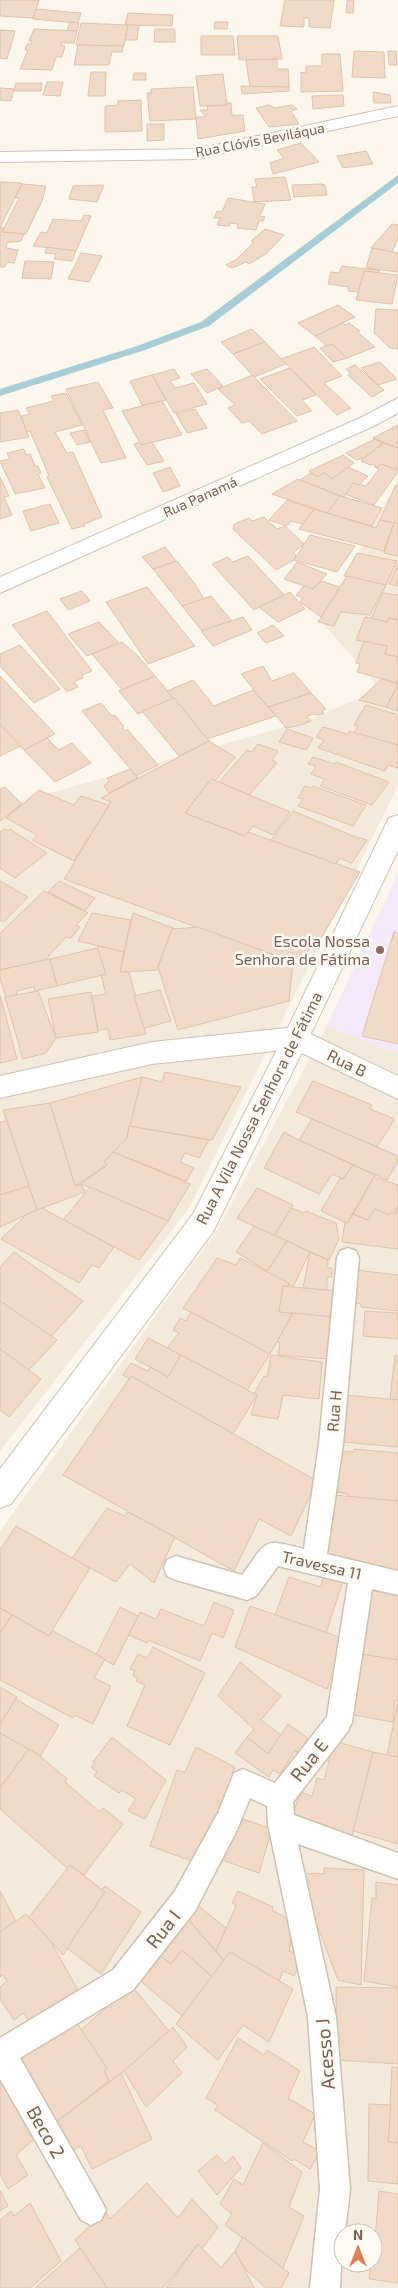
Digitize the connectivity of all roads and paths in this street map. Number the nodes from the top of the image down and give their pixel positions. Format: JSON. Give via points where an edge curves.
{"nodes":[{"id":1,"x":398,"y":111,"type":"edge"},
{"id":2,"x":0,"y":157,"type":"edge"},
{"id":3,"x":398,"y":404,"type":"edge"},
{"id":4,"x":0,"y":586,"type":"edge"},
{"id":5,"x":398,"y":824,"type":"edge"},
{"id":6,"x":296,"y":1038,"type":"junction"},
{"id":7,"x":0,"y":1086,"type":"edge"},
{"id":8,"x":398,"y":1088,"type":"edge"},
{"id":9,"x":348,"y":1258,"type":"dead end"},
{"id":10,"x":0,"y":1494,"type":"edge"},
{"id":11,"x":314,"y":1563,"type":"junction"},
{"id":12,"x":176,"y":1568,"type":"dead end"},
{"id":13,"x":362,"y":1574,"type":"junction"},
{"id":14,"x":398,"y":1582,"type":"edge"},
{"id":15,"x":280,"y":1811,"type":"junction"},
{"id":16,"x":398,"y":1866,"type":"edge"},
{"id":17,"x":0,"y":2054,"type":"edge"},
{"id":18,"x":91,"y":2210,"type":"dead end"},
{"id":19,"x":325,"y":2288,"type":"edge"}],
"edges":[{"from":1,"to":2,"type":"street","name":"Rua Clóvis Beviláqua","via":[[197,154]]},
{"from":3,"to":4,"type":"street","name":"Rua Panamá","via":[[369,421]]},
{"from":5,"to":6,"type":"street","name":"Rua A Vila Nossa Senhora de Fátima"},
{"from":6,"to":7,"type":"street","via":[[152,1053]]},
{"from":6,"to":8,"type":"street","name":"Rua B"},
{"from":6,"to":10,"type":"street","name":"Rua A Vila Nossa Senhora de Fátima","via":[[203,1224]]},
{"from":9,"to":11,"type":"lane","name":"Rua H","via":[[331,1444]]},
{"from":11,"to":12,"type":"lane","name":"Travessa 11","via":[[274,1553],[247,1588]]},
{"from":11,"to":13,"type":"lane","name":"Travessa 11"},
{"from":13,"to":14,"type":"lane","name":"Travessa 11"},
{"from":13,"to":15,"type":"lane","name":"Rua E","via":[[339,1722]]},
{"from":15,"to":16,"type":"lane"},
{"from":15,"to":17,"type":"lane","name":"Rua I","via":[[243,1782],[228,1822],[185,1901],[123,1980]]},
{"from":15,"to":19,"type":"lane","name":"Acesso J","via":[[322,2018],[336,2189]]},
{"from":17,"to":18,"type":"lane","name":"Beco 2"}]}
